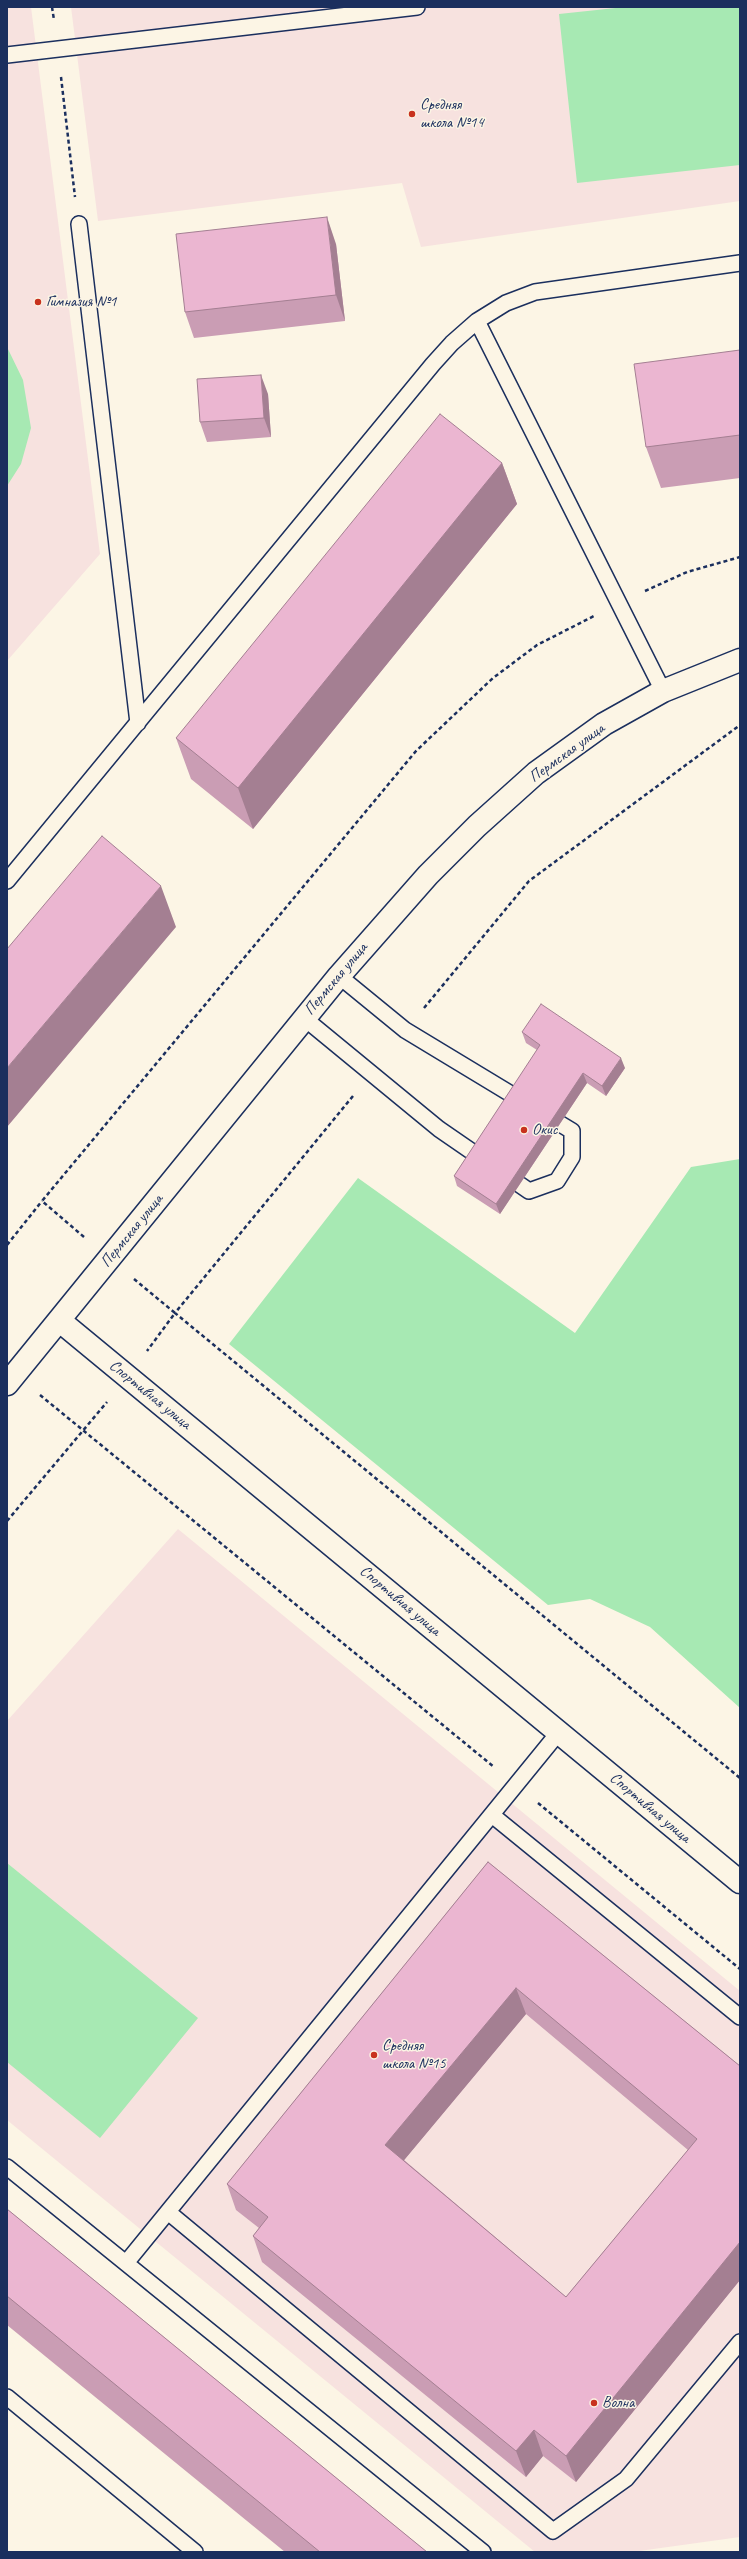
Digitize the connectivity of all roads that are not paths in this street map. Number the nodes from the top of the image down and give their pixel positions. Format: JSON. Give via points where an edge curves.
{"nodes":[{"id":1,"x":417,"y":7,"type":"edge"},
{"id":2,"x":7,"y":55,"type":"edge"},
{"id":3,"x":79,"y":224,"type":"road end"},
{"id":4,"x":740,"y":263,"type":"edge"},
{"id":5,"x":477,"y":321,"type":"junction"},
{"id":6,"x":740,"y":660,"type":"edge"},
{"id":7,"x":663,"y":691,"type":"junction"},
{"id":8,"x":138,"y":723,"type":"junction"},
{"id":9,"x":7,"y":881,"type":"edge"},
{"id":10,"x":338,"y":976,"type":"junction"},
{"id":11,"x":304,"y":1018,"type":"junction"},
{"id":12,"x":60,"y":1321,"type":"junction"},
{"id":13,"x":11,"y":1379,"type":"edge"},
{"id":14,"x":559,"y":1732,"type":"junction"},
{"id":15,"x":492,"y":1815,"type":"junction"},
{"id":16,"x":740,"y":1882,"type":"edge"},
{"id":17,"x":740,"y":2017,"type":"edge"},
{"id":18,"x":7,"y":2167,"type":"edge"},
{"id":19,"x":168,"y":2212,"type":"junction"},
{"id":20,"x":126,"y":2263,"type":"junction"},
{"id":21,"x":740,"y":2342,"type":"edge"},
{"id":22,"x":7,"y":2398,"type":"edge"},
{"id":23,"x":195,"y":2552,"type":"edge"},
{"id":24,"x":483,"y":2552,"type":"edge"}],
"edges":[{"from":1,"to":2,"type":"lane"},
{"from":3,"to":8,"type":"lane"},
{"from":4,"to":5,"type":"lane","via":[[536,292],[506,303]]},
{"from":5,"to":7,"type":"lane"},
{"from":5,"to":8,"type":"lane","via":[[433,364]]},
{"from":6,"to":7,"type":"street","name":"Пермская улица"},
{"from":7,"to":10,"type":"street","name":"Пермская улица","via":[[604,724],[536,773],[428,875]]},
{"from":8,"to":9,"type":"lane"},
{"from":10,"to":11,"type":"street","name":"Пермская улица"},
{"from":10,"to":11,"type":"lane","via":[[405,1030],[572,1131],[572,1157],[557,1181],[529,1190],[439,1129]]},
{"from":11,"to":12,"type":"street","name":"Пермская улица"},
{"from":12,"to":13,"type":"street","name":"Пермская улица"},
{"from":12,"to":14,"type":"street","name":"Спортивная улица"},
{"from":14,"to":15,"type":"lane"},
{"from":14,"to":16,"type":"street","name":"Спортивная улица"},
{"from":15,"to":17,"type":"lane"},
{"from":15,"to":19,"type":"lane"},
{"from":18,"to":20,"type":"lane"},
{"from":19,"to":20,"type":"lane"},
{"from":19,"to":21,"type":"lane","via":[[553,2531],[626,2479]]},
{"from":20,"to":24,"type":"lane"},
{"from":22,"to":23,"type":"lane"}]}
